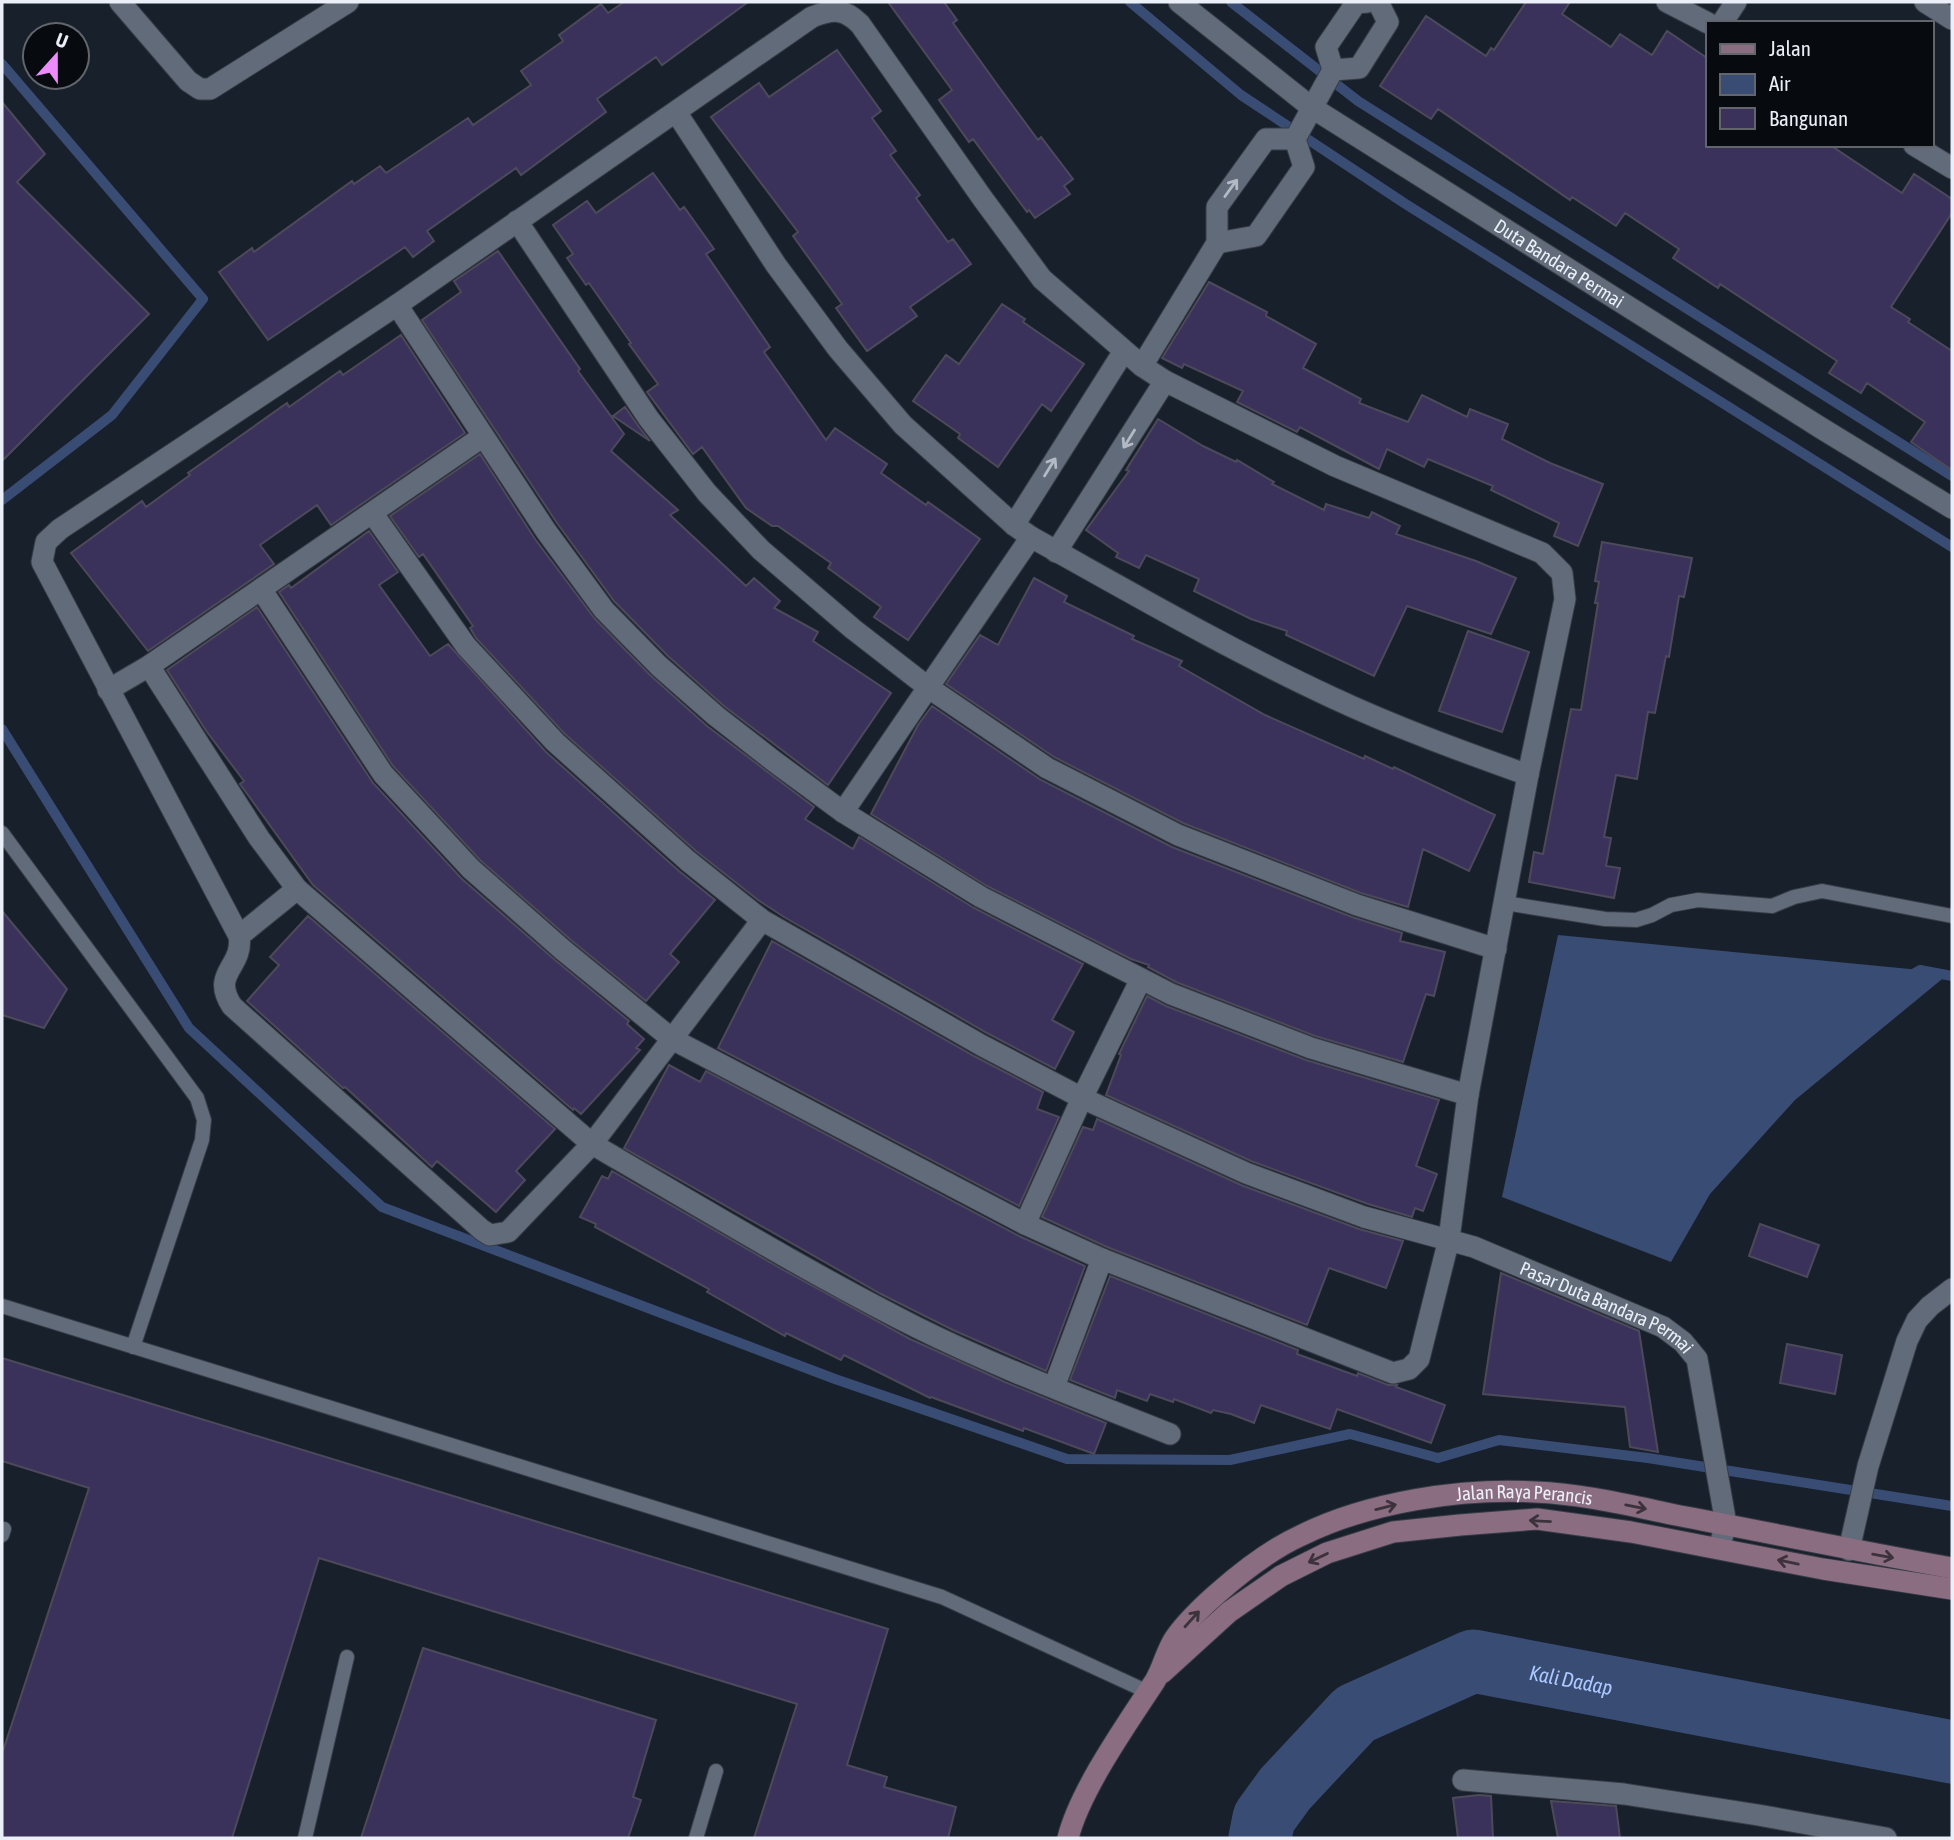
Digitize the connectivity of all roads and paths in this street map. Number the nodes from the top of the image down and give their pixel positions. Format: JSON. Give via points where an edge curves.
{"nodes":[{"id":1,"x":120,"y":2,"type":"edge"},
{"id":2,"x":348,"y":2,"type":"edge"},
{"id":3,"x":1178,"y":2,"type":"edge"},
{"id":4,"x":1368,"y":2,"type":"edge"},
{"id":5,"x":1378,"y":2,"type":"edge"},
{"id":6,"x":1667,"y":2,"type":"edge"},
{"id":7,"x":1736,"y":2,"type":"edge"},
{"id":8,"x":1925,"y":2,"type":"edge"},
{"id":9,"x":1952,"y":19,"type":"edge"},
{"id":10,"x":1722,"y":21,"type":"edge"},
{"id":11,"x":1706,"y":22,"type":"edge"},
{"id":12,"x":1323,"y":87,"type":"junction"},
{"id":13,"x":676,"y":112,"type":"junction"},
{"id":14,"x":1298,"y":135,"type":"junction"},
{"id":15,"x":1917,"y":147,"type":"edge"},
{"id":16,"x":1952,"y":168,"type":"edge"},
{"id":17,"x":517,"y":221,"type":"junction"},
{"id":18,"x":1217,"y":243,"type":"junction"},
{"id":19,"x":397,"y":305,"type":"junction"},
{"id":20,"x":1124,"y":351,"type":"junction"},
{"id":21,"x":1142,"y":366,"type":"junction"},
{"id":22,"x":1165,"y":382,"type":"junction"},
{"id":23,"x":482,"y":437,"type":"junction"},
{"id":24,"x":1952,"y":508,"type":"edge"},
{"id":25,"x":373,"y":514,"type":"junction"},
{"id":26,"x":1023,"y":531,"type":"junction"},
{"id":27,"x":1056,"y":551,"type":"junction"},
{"id":28,"x":261,"y":589,"type":"junction"},
{"id":29,"x":149,"y":666,"type":"junction"},
{"id":30,"x":929,"y":688,"type":"junction"},
{"id":31,"x":108,"y":690,"type":"junction"},
{"id":32,"x":1528,"y":775,"type":"junction"},
{"id":33,"x":844,"y":812,"type":"junction"},
{"id":34,"x":2,"y":833,"type":"edge"},
{"id":35,"x":297,"y":889,"type":"junction"},
{"id":36,"x":1506,"y":902,"type":"junction"},
{"id":37,"x":1952,"y":916,"type":"edge"},
{"id":38,"x":762,"y":920,"type":"junction"},
{"id":39,"x":239,"y":936,"type":"junction"},
{"id":40,"x":1496,"y":949,"type":"junction"},
{"id":41,"x":1141,"y":979,"type":"junction"},
{"id":42,"x":672,"y":1039,"type":"junction"},
{"id":43,"x":1468,"y":1095,"type":"junction"},
{"id":44,"x":1082,"y":1098,"type":"junction"},
{"id":45,"x":592,"y":1144,"type":"junction"},
{"id":46,"x":1025,"y":1224,"type":"junction"},
{"id":47,"x":1449,"y":1239,"type":"junction"},
{"id":48,"x":1102,"y":1259,"type":"junction"},
{"id":49,"x":1952,"y":1289,"type":"edge"},
{"id":50,"x":2,"y":1306,"type":"edge"},
{"id":51,"x":133,"y":1347,"type":"junction"},
{"id":52,"x":1054,"y":1387,"type":"junction"},
{"id":53,"x":1170,"y":1434,"type":"dead end"},
{"id":54,"x":1726,"y":1524,"type":"junction"},
{"id":55,"x":1719,"y":1548,"type":"junction"},
{"id":56,"x":1849,"y":1550,"type":"junction"},
{"id":57,"x":1952,"y":1568,"type":"edge"},
{"id":58,"x":1952,"y":1589,"type":"edge"},
{"id":59,"x":347,"y":1657,"type":"dead end"},
{"id":60,"x":1153,"y":1684,"type":"junction"},
{"id":61,"x":716,"y":1772,"type":"dead end"},
{"id":62,"x":1463,"y":1780,"type":"dead end"},
{"id":63,"x":305,"y":1838,"type":"edge"},
{"id":64,"x":696,"y":1838,"type":"edge"},
{"id":65,"x":1068,"y":1838,"type":"edge"},
{"id":66,"x":1886,"y":1838,"type":"edge"}],
"edges":[{"from":1,"to":2,"type":"street","via":[[188,81],[210,89]]},
{"from":3,"to":12,"type":"street","name":"Duta Bandara Permai"},
{"from":4,"to":12,"type":"street","via":[[1356,3],[1326,47]]},
{"from":5,"to":12,"type":"street","via":[[1388,22],[1359,68]]},
{"from":6,"to":11,"type":"street"},
{"from":7,"to":10,"type":"street"},
{"from":8,"to":9,"type":"street"},
{"from":12,"to":14,"type":"street"},
{"from":12,"to":24,"type":"street","name":"Duta Bandara Permai","via":[[1821,428]]},
{"from":13,"to":17,"type":"street"},
{"from":13,"to":20,"type":"street","via":[[812,17],[832,9],[850,14],[1042,279]]},
{"from":13,"to":26,"type":"street","via":[[776,265],[838,349],[903,425]]},
{"from":18,"to":14,"type":"street","one_way":true,"via":[[1217,207],[1266,139]]},
{"from":14,"to":18,"type":"street","via":[[1304,167],[1256,236]]},
{"from":15,"to":16,"type":"street"},
{"from":17,"to":19,"type":"street"},
{"from":17,"to":30,"type":"street","via":[[649,419],[707,493],[761,550]]},
{"from":18,"to":21,"type":"street"},
{"from":19,"to":23,"type":"street"},
{"from":19,"to":31,"type":"street","via":[[46,542],[42,562]]},
{"from":20,"to":21,"type":"street"},
{"from":26,"to":20,"type":"street","one_way":true},
{"from":21,"to":22,"type":"street"},
{"from":22,"to":27,"type":"street","one_way":true},
{"from":22,"to":32,"type":"street","via":[[1335,466],[1542,553],[1562,573],[1565,599]]},
{"from":23,"to":25,"type":"street"},
{"from":23,"to":33,"type":"street","via":[[604,610],[716,716]]},
{"from":25,"to":28,"type":"street"},
{"from":25,"to":38,"type":"street","name":"Pasar Duta Bandara Permai","via":[[466,646],[555,741],[688,862]]},
{"from":26,"to":27,"type":"street"},
{"from":26,"to":30,"type":"street"},
{"from":27,"to":32,"type":"street","via":[[1331,697],[1429,740]]},
{"from":28,"to":29,"type":"street"},
{"from":28,"to":42,"type":"street","via":[[383,774],[471,869]]},
{"from":29,"to":31,"type":"street"},
{"from":29,"to":35,"type":"street"},
{"from":30,"to":33,"type":"street"},
{"from":30,"to":40,"type":"street","via":[[1047,768],[1178,835],[1357,905]]},
{"from":31,"to":39,"type":"street"},
{"from":32,"to":36,"type":"street"},
{"from":33,"to":41,"type":"street","via":[[981,897]]},
{"from":34,"to":51,"type":"lane","via":[[197,1098],[204,1120],[202,1140]]},
{"from":35,"to":39,"type":"street"},
{"from":35,"to":45,"type":"street"},
{"from":36,"to":37,"type":"lane","via":[[1636,920],[1671,905],[1698,900],[1772,906],[1822,891]]},
{"from":36,"to":40,"type":"street"},
{"from":38,"to":42,"type":"street"},
{"from":38,"to":44,"type":"street","name":"Pasar Duta Bandara Permai"},
{"from":39,"to":45,"type":"street","via":[[241,947],[225,978],[224,994],[232,1006],[490,1235],[508,1232]]},
{"from":40,"to":43,"type":"street"},
{"from":41,"to":43,"type":"street","via":[[1311,1048]]},
{"from":41,"to":44,"type":"street"},
{"from":42,"to":45,"type":"street"},
{"from":42,"to":46,"type":"street"},
{"from":43,"to":47,"type":"street"},
{"from":44,"to":46,"type":"street"},
{"from":44,"to":47,"type":"street","name":"Pasar Duta Bandara Permai","via":[[1246,1173],[1364,1217]]},
{"from":45,"to":52,"type":"street","via":[[915,1326]]},
{"from":46,"to":48,"type":"street"},
{"from":47,"to":48,"type":"street","via":[[1419,1359],[1409,1369],[1393,1373]]},
{"from":47,"to":54,"type":"street","name":"Pasar Duta Bandara Permai","via":[[1663,1327],[1684,1342],[1697,1359]]},
{"from":48,"to":52,"type":"street"},
{"from":49,"to":56,"type":"street","via":[[1917,1320],[1907,1341],[1868,1466]]},
{"from":50,"to":51,"type":"lane"},
{"from":51,"to":60,"type":"lane","via":[[942,1597]]},
{"from":52,"to":53,"type":"street"},
{"from":54,"to":55,"type":"street","name":"Pasar Duta Bandara Permai"},
{"from":54,"to":56,"type":"street","name":"Jalan Raya Perancis"},
{"from":60,"to":54,"type":"street","name":"Jalan Raya Perancis","one_way":true,"via":[[1174,1639],[1206,1603],[1250,1566],[1302,1535],[1356,1515],[1457,1494],[1535,1492]]},
{"from":58,"to":55,"type":"street","name":"Jalan Raya Perancis","one_way":true},
{"from":55,"to":60,"type":"street","name":"Jalan Raya Perancis","one_way":true,"via":[[1537,1519],[1393,1532],[1326,1553],[1281,1576],[1229,1612]]},
{"from":56,"to":57,"type":"street","name":"Jalan Raya Perancis","one_way":true},
{"from":59,"to":63,"type":"lane"},
{"from":60,"to":65,"type":"street","name":"Jalan Raya Perancis","via":[[1101,1768]]},
{"from":61,"to":64,"type":"lane"},
{"from":62,"to":66,"type":"street","via":[[1625,1794]]}]}
